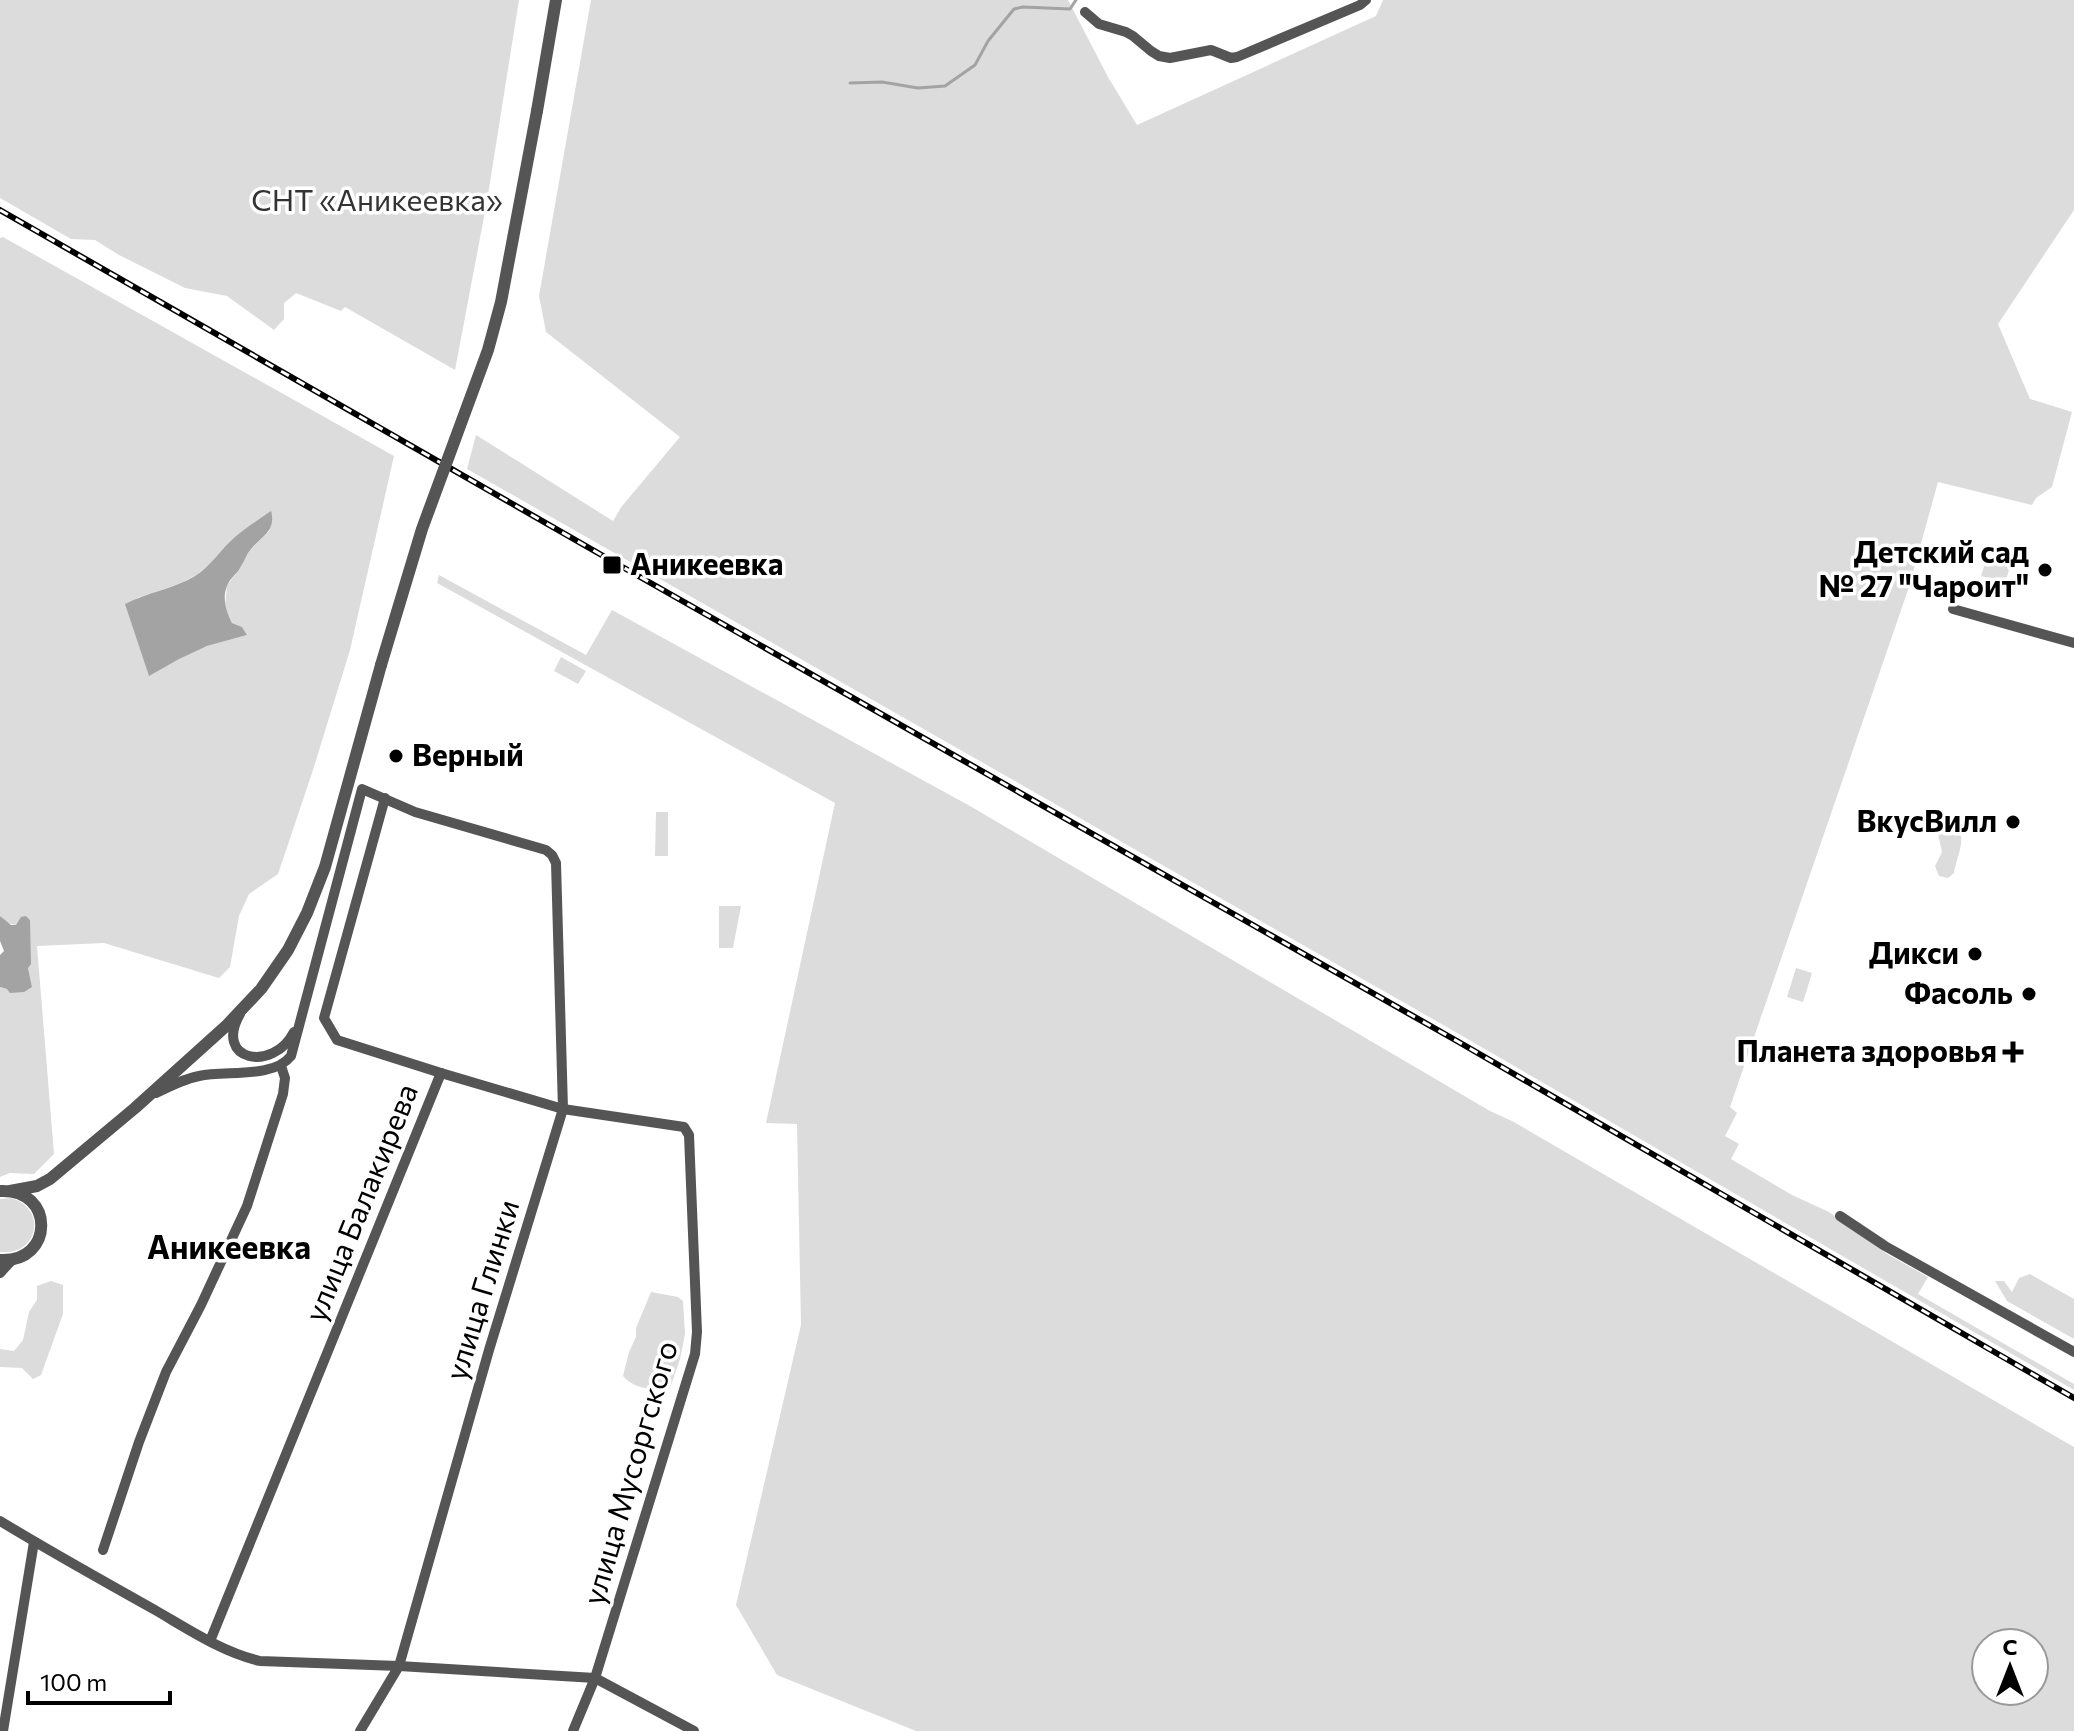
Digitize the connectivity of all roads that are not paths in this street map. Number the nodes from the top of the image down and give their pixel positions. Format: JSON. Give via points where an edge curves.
{"nodes":[{"id":1,"x":556,"y":0,"type":"edge"},
{"id":2,"x":1366,"y":0,"type":"edge"},
{"id":3,"x":1085,"y":12,"type":"dead end"},
{"id":4,"x":1953,"y":609,"type":"dead end"},
{"id":5,"x":2074,"y":643,"type":"edge"},
{"id":6,"x":385,"y":798,"type":"junction"},
{"id":7,"x":244,"y":1007,"type":"junction"},
{"id":8,"x":303,"y":1016,"type":"junction"},
{"id":9,"x":281,"y":1066,"type":"junction"},
{"id":10,"x":441,"y":1073,"type":"junction"},
{"id":11,"x":135,"y":1108,"type":"junction"},
{"id":12,"x":563,"y":1109,"type":"junction"},
{"id":13,"x":50,"y":1179,"type":"junction"},
{"id":14,"x":5,"y":1191,"type":"edge"},
{"id":15,"x":1840,"y":1216,"type":"dead end"},
{"id":16,"x":41,"y":1218,"type":"junction"},
{"id":17,"x":6,"y":1260,"type":"edge"},
{"id":18,"x":0,"y":1273,"type":"edge"},
{"id":19,"x":2074,"y":1352,"type":"edge"},
{"id":20,"x":0,"y":1521,"type":"edge"},
{"id":21,"x":34,"y":1542,"type":"junction"},
{"id":22,"x":103,"y":1550,"type":"dead end"},
{"id":23,"x":210,"y":1641,"type":"junction"},
{"id":24,"x":399,"y":1666,"type":"junction"},
{"id":25,"x":595,"y":1678,"type":"junction"},
{"id":26,"x":3,"y":1731,"type":"edge"},
{"id":27,"x":360,"y":1731,"type":"edge"},
{"id":28,"x":573,"y":1731,"type":"edge"},
{"id":29,"x":694,"y":1731,"type":"edge"}],
"edges":[{"from":1,"to":7,"type":"street","bridge":true,"via":[[488,350],[422,529],[325,867],[288,950]]},
{"from":2,"to":3,"type":"street","via":[[1231,58],[1211,50],[1159,56]]},
{"from":4,"to":5,"type":"street"},
{"from":6,"to":8,"type":"street","via":[[362,789]]},
{"from":6,"to":10,"type":"street","name":"улица Балакирева","via":[[324,1018],[337,1040]]},
{"from":6,"to":12,"type":"street","name":"улица Глинки","via":[[552,855]]},
{"from":7,"to":8,"type":"street","via":[[233,1029],[234,1043],[239,1052],[254,1058],[280,1051]]},
{"from":7,"to":11,"type":"street"},
{"from":8,"to":9,"type":"street","via":[[291,1056]]},
{"from":9,"to":11,"type":"street","via":[[183,1081]]},
{"from":9,"to":22,"type":"street","via":[[283,1094],[247,1206],[166,1372]]},
{"from":10,"to":12,"type":"street"},
{"from":10,"to":23,"type":"street","name":"улица Балакирева"},
{"from":11,"to":13,"type":"street"},
{"from":12,"to":24,"type":"street","name":"улица Глинки"},
{"from":12,"to":25,"type":"street","name":"улица Мусоргского","via":[[684,1127],[689,1135],[695,1354]]},
{"from":13,"to":14,"type":"street"},
{"from":13,"to":16,"type":"street","via":[[40,1204]]},
{"from":14,"to":16,"type":"street","via":[[30,1199]]},
{"from":15,"to":19,"type":"street"},
{"from":16,"to":17,"type":"street","via":[[42,1230],[32,1250]]},
{"from":17,"to":18,"type":"street"},
{"from":20,"to":21,"type":"street"},
{"from":21,"to":23,"type":"street"},
{"from":21,"to":26,"type":"street"},
{"from":23,"to":24,"type":"street","via":[[260,1661]]},
{"from":24,"to":25,"type":"street"},
{"from":24,"to":27,"type":"street","name":"улица Глинки"},
{"from":25,"to":28,"type":"street","name":"улица Мусоргского"},
{"from":25,"to":29,"type":"street"}]}
